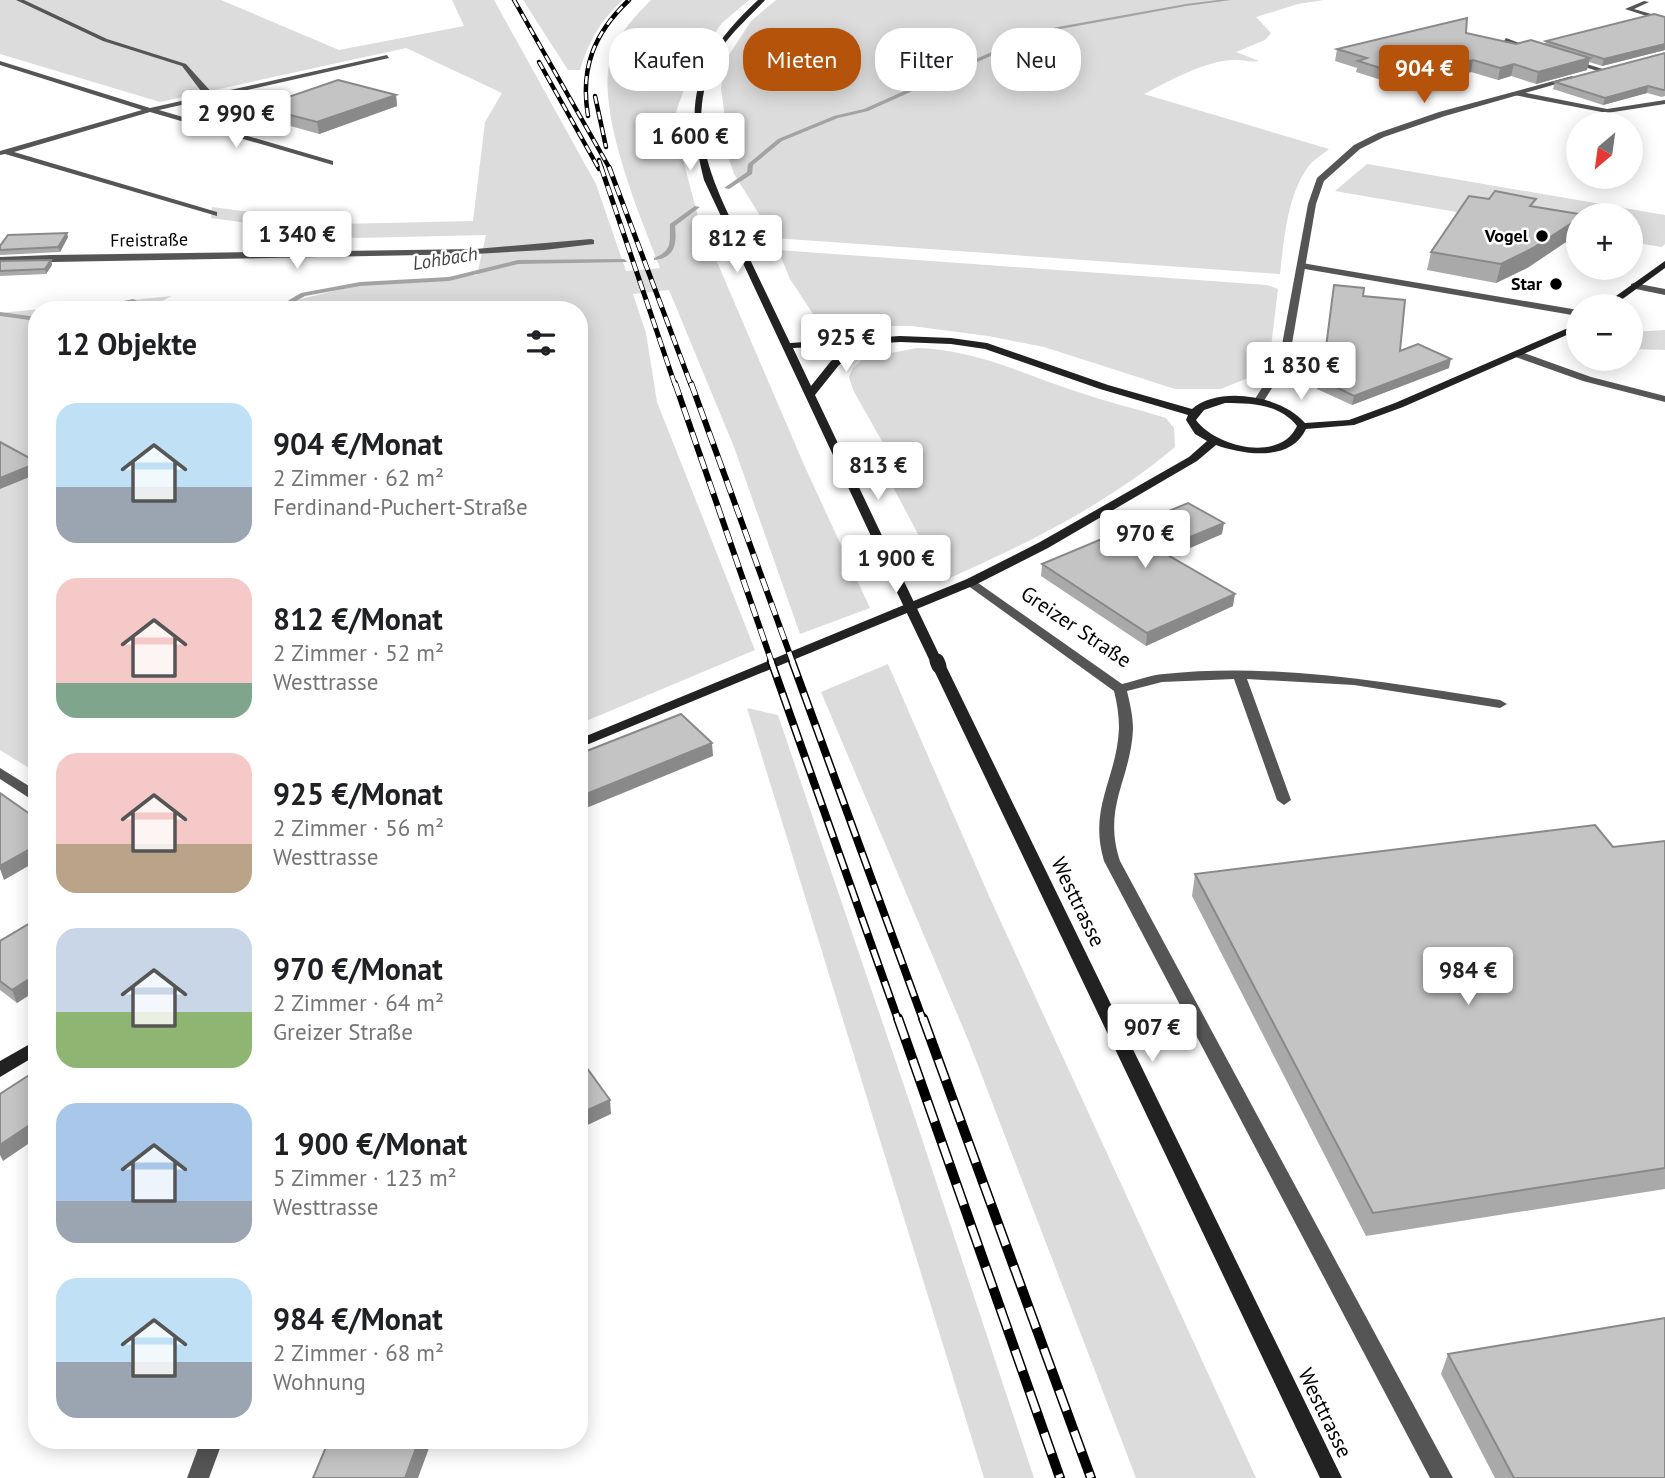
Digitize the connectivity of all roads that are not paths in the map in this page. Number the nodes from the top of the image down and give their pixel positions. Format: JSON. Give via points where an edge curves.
{"nodes":[{"id":1,"x":19,"y":0,"type":"edge"},
{"id":2,"x":762,"y":0,"type":"edge"},
{"id":3,"x":1646,"y":2,"type":"dead end"},
{"id":4,"x":1665,"y":20,"type":"edge"},
{"id":5,"x":1506,"y":40,"type":"edge"},
{"id":6,"x":1538,"y":51,"type":"edge"},
{"id":7,"x":387,"y":57,"type":"dead end"},
{"id":8,"x":1563,"y":59,"type":"edge"},
{"id":9,"x":0,"y":63,"type":"edge"},
{"id":10,"x":1614,"y":67,"type":"edge"},
{"id":11,"x":1601,"y":70,"type":"junction"},
{"id":12,"x":1517,"y":93,"type":"junction"},
{"id":13,"x":211,"y":96,"type":"junction"},
{"id":14,"x":1665,"y":102,"type":"edge"},
{"id":15,"x":150,"y":110,"type":"junction"},
{"id":16,"x":3,"y":152,"type":"edge"},
{"id":17,"x":330,"y":163,"type":"dead end"},
{"id":18,"x":214,"y":214,"type":"dead end"},
{"id":19,"x":591,"y":243,"type":"dead end"},
{"id":20,"x":0,"y":260,"type":"edge"},
{"id":21,"x":1665,"y":264,"type":"edge"},
{"id":22,"x":1302,"y":266,"type":"junction"},
{"id":23,"x":1634,"y":286,"type":"junction"},
{"id":24,"x":1665,"y":292,"type":"edge"},
{"id":25,"x":1623,"y":294,"type":"edge"},
{"id":26,"x":1566,"y":311,"type":"edge"},
{"id":27,"x":1566,"y":333,"type":"edge"},
{"id":28,"x":873,"y":341,"type":"junction"},
{"id":29,"x":785,"y":346,"type":"junction"},
{"id":30,"x":1517,"y":354,"type":"junction"},
{"id":31,"x":810,"y":394,"type":"junction"},
{"id":32,"x":1665,"y":399,"type":"edge"},
{"id":33,"x":1258,"y":401,"type":"junction"},
{"id":34,"x":1193,"y":413,"type":"junction"},
{"id":35,"x":1302,"y":426,"type":"junction"},
{"id":36,"x":1213,"y":442,"type":"junction"},
{"id":37,"x":971,"y":582,"type":"junction"},
{"id":38,"x":1239,"y":676,"type":"junction"},
{"id":39,"x":1120,"y":689,"type":"junction"},
{"id":40,"x":1500,"y":704,"type":"dead end"},
{"id":41,"x":588,"y":740,"type":"edge"},
{"id":42,"x":0,"y":772,"type":"edge"},
{"id":43,"x":28,"y":791,"type":"edge"},
{"id":44,"x":1284,"y":800,"type":"dead end"},
{"id":45,"x":28,"y":1052,"type":"edge"},
{"id":46,"x":0,"y":1070,"type":"edge"},
{"id":47,"x":209,"y":1449,"type":"edge"},
{"id":48,"x":198,"y":1478,"type":"edge"},
{"id":49,"x":1331,"y":1478,"type":"edge"},
{"id":50,"x":1442,"y":1478,"type":"edge"}],
"edges":[{"from":1,"to":13,"type":"street","via":[[105,40],[184,65]]},
{"from":2,"to":29,"type":"main road","name":"Westtrasse","via":[[731,29],[713,56],[698,91],[695,118],[708,180]]},
{"from":3,"to":4,"type":"street","via":[[1628,9]]},
{"from":5,"to":6,"type":"street"},
{"from":7,"to":13,"type":"street","name":"Freistraße"},
{"from":8,"to":11,"type":"street"},
{"from":9,"to":15,"type":"street"},
{"from":10,"to":11,"type":"street"},
{"from":11,"to":12,"type":"street"},
{"from":12,"to":14,"type":"street","via":[[1607,111]]},
{"from":12,"to":22,"type":"street","via":[[1381,135],[1343,158],[1320,180],[1311,205]]},
{"from":13,"to":15,"type":"street","name":"Freistraße"},
{"from":15,"to":16,"type":"street","name":"Freistraße"},
{"from":15,"to":17,"type":"street"},
{"from":16,"to":18,"type":"street","name":"Freistraße"},
{"from":19,"to":20,"type":"street","name":"Freistraße","via":[[528,251]]},
{"from":21,"to":23,"type":"main road"},
{"from":22,"to":26,"type":"street"},
{"from":22,"to":33,"type":"street","via":[[1284,361]]},
{"from":23,"to":24,"type":"street"},
{"from":23,"to":25,"type":"main road"},
{"from":27,"to":30,"type":"main road"},
{"from":28,"to":29,"type":"main road"},
{"from":28,"to":31,"type":"main road","via":[[835,363]]},
{"from":28,"to":34,"type":"main road","via":[[925,339],[987,346]]},
{"from":29,"to":31,"type":"main road","name":"Westtrasse"},
{"from":30,"to":32,"type":"street","via":[[1587,379]]},
{"from":30,"to":35,"type":"main road","via":[[1350,423]]},
{"from":31,"to":49,"type":"main road","name":"Westtrasse","bridge":true},
{"from":33,"to":34,"type":"main road","via":[[1211,402]]},
{"from":33,"to":35,"type":"main road","via":[[1287,411]]},
{"from":34,"to":36,"type":"main road","via":[[1194,428]]},
{"from":35,"to":36,"type":"main road","via":[[1295,441],[1283,447],[1248,450]]},
{"from":36,"to":37,"type":"main road","name":"Greizer Straße","via":[[1170,473]]},
{"from":37,"to":39,"type":"street","name":"Greizer Straße"},
{"from":37,"to":41,"type":"main road","name":"Greizer Straße"},
{"from":38,"to":39,"type":"street","name":"Greizer Straße","via":[[1162,678]]},
{"from":38,"to":40,"type":"street","name":"Greizer Straße","via":[[1354,681]]},
{"from":38,"to":44,"type":"street"},
{"from":39,"to":50,"type":"street","via":[[1127,729],[1107,816],[1106,840],[1112,861]]},
{"from":42,"to":43,"type":"street"},
{"from":45,"to":46,"type":"main road"},
{"from":47,"to":48,"type":"street"}]}
